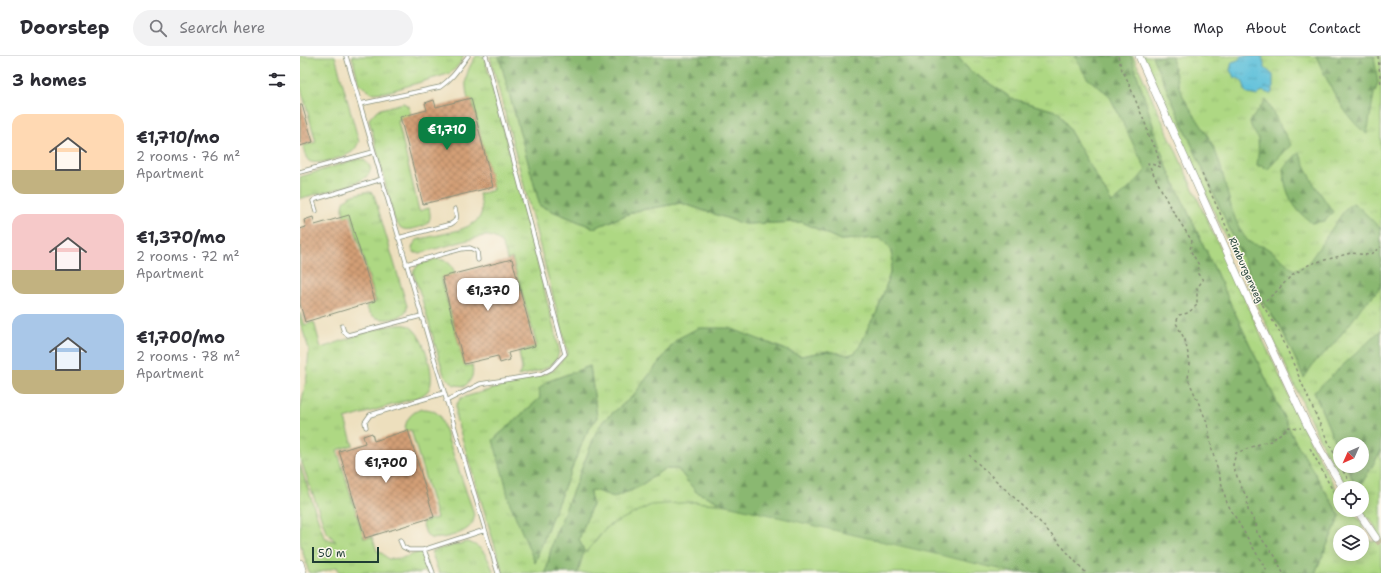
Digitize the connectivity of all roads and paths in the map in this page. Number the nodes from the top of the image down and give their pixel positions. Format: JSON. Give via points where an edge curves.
{"nodes":[{"id":1,"x":346,"y":56,"type":"edge"},
{"id":2,"x":468,"y":56,"type":"edge"},
{"id":3,"x":486,"y":56,"type":"edge"},
{"id":4,"x":1118,"y":56,"type":"edge"},
{"id":5,"x":1139,"y":56,"type":"edge"},
{"id":6,"x":1378,"y":56,"type":"edge"},
{"id":7,"x":1381,"y":84,"type":"edge"},
{"id":8,"x":360,"y":104,"type":"junction"},
{"id":9,"x":374,"y":152,"type":"junction"},
{"id":10,"x":1200,"y":169,"type":"dead end"},
{"id":11,"x":300,"y":172,"type":"edge"},
{"id":12,"x":382,"y":179,"type":"junction"},
{"id":13,"x":455,"y":209,"type":"dead end"},
{"id":14,"x":316,"y":211,"type":"dead end"},
{"id":15,"x":398,"y":238,"type":"junction"},
{"id":16,"x":1381,"y":247,"type":"edge"},
{"id":17,"x":478,"y":260,"type":"dead end"},
{"id":18,"x":406,"y":264,"type":"junction"},
{"id":19,"x":1262,"y":304,"type":"junction"},
{"id":20,"x":421,"y":316,"type":"junction"},
{"id":21,"x":342,"y":326,"type":"dead end"},
{"id":22,"x":444,"y":393,"type":"junction"},
{"id":23,"x":446,"y":401,"type":"junction"},
{"id":24,"x":366,"y":427,"type":"dead end"},
{"id":25,"x":1310,"y":429,"type":"junction"},
{"id":26,"x":1322,"y":429,"type":"junction"},
{"id":27,"x":1333,"y":452,"type":"edge"},
{"id":28,"x":969,"y":455,"type":"dead end"},
{"id":29,"x":1339,"y":481,"type":"edge"},
{"id":30,"x":1362,"y":517,"type":"edge"},
{"id":31,"x":485,"y":530,"type":"junction"},
{"id":32,"x":1376,"y":538,"type":"tunnel mouth"},
{"id":33,"x":400,"y":540,"type":"dead end"},
{"id":34,"x":424,"y":550,"type":"junction"},
{"id":35,"x":300,"y":563,"type":"edge"},
{"id":36,"x":303,"y":573,"type":"edge"},
{"id":37,"x":433,"y":573,"type":"edge"},
{"id":38,"x":498,"y":573,"type":"edge"},
{"id":39,"x":1086,"y":573,"type":"edge"},
{"id":40,"x":1268,"y":573,"type":"edge"},
{"id":41,"x":1283,"y":573,"type":"edge"}],
"edges":[{"from":1,"to":8,"type":"lane"},
{"from":2,"to":8,"type":"lane","via":[[456,73],[440,87]]},
{"from":3,"to":23,"type":"lane","via":[[565,354],[551,369],[541,374],[480,384]]},
{"from":4,"to":40,"type":"path","via":[[1148,136],[1155,147],[1160,168],[1148,163],[1169,205],[1192,241],[1190,250],[1199,265],[1198,274],[1202,280],[1197,288],[1196,305],[1188,313],[1178,315],[1176,323],[1185,340],[1190,363],[1188,379],[1207,422],[1227,503]]},
{"from":5,"to":25,"type":"street","name":"Rimburgerweg"},
{"from":6,"to":7,"type":"path"},
{"from":8,"to":9,"type":"lane"},
{"from":9,"to":11,"type":"lane"},
{"from":9,"to":12,"type":"lane"},
{"from":10,"to":19,"type":"path","name":"Rimburgerweg"},
{"from":12,"to":14,"type":"lane","via":[[316,199],[313,201]]},
{"from":12,"to":15,"type":"lane"},
{"from":13,"to":15,"type":"lane","via":[[457,218],[452,224]]},
{"from":15,"to":18,"type":"lane"},
{"from":16,"to":19,"type":"path","via":[[1369,255],[1351,253],[1310,264],[1290,277]]},
{"from":17,"to":18,"type":"lane","via":[[477,252],[470,248],[461,248]]},
{"from":18,"to":20,"type":"lane"},
{"from":19,"to":26,"type":"path","name":"Rimburgerweg","via":[[1279,331]]},
{"from":20,"to":21,"type":"lane","via":[[348,335]]},
{"from":20,"to":22,"type":"lane"},
{"from":22,"to":23,"type":"lane"},
{"from":22,"to":24,"type":"lane","via":[[370,415],[365,422]]},
{"from":23,"to":31,"type":"lane"},
{"from":25,"to":26,"type":"path"},
{"from":25,"to":29,"type":"street","name":"Rimburgerweg"},
{"from":25,"to":41,"type":"path","via":[[1288,427],[1271,441],[1236,453],[1233,465],[1247,498],[1248,510],[1256,524],[1256,533],[1275,556]]},
{"from":26,"to":27,"type":"path","name":"Rimburgerweg"},
{"from":28,"to":39,"type":"path","via":[[1034,516]]},
{"from":30,"to":32,"type":"street"},
{"from":31,"to":34,"type":"lane"},
{"from":31,"to":38,"type":"lane"},
{"from":33,"to":34,"type":"lane","via":[[403,547],[409,550]]},
{"from":34,"to":37,"type":"lane"},
{"from":35,"to":36,"type":"street"}]}
